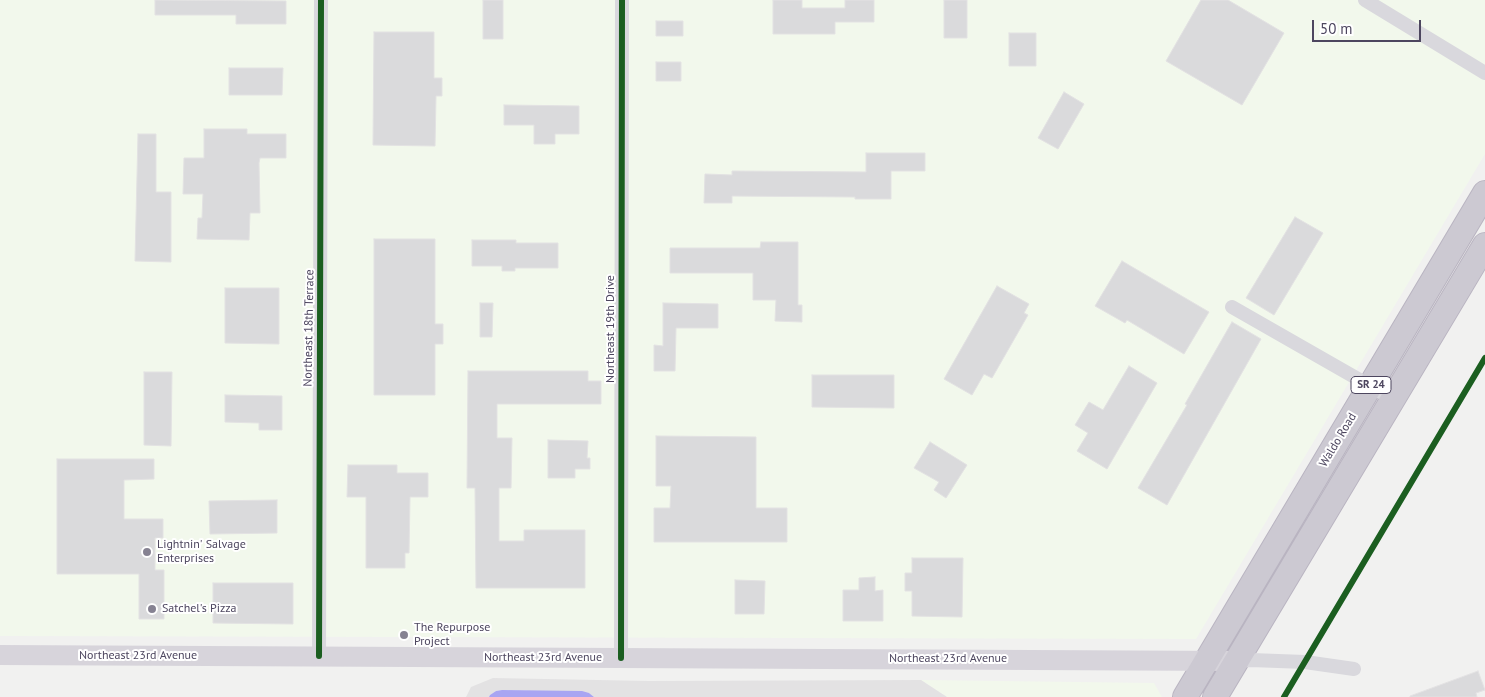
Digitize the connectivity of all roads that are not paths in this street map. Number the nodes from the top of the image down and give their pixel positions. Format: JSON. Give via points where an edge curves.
{"nodes":[{"id":1,"x":321,"y":0,"type":"edge"},
{"id":2,"x":622,"y":0,"type":"edge"},
{"id":3,"x":1365,"y":0,"type":"edge"},
{"id":4,"x":1485,"y":73,"type":"edge"},
{"id":5,"x":1485,"y":193,"type":"edge"},
{"id":6,"x":1485,"y":244,"type":"edge"},
{"id":7,"x":1232,"y":306,"type":"dead end"},
{"id":8,"x":1371,"y":387,"type":"junction"},
{"id":9,"x":1393,"y":399,"type":"junction"},
{"id":10,"x":0,"y":655,"type":"edge"},
{"id":11,"x":319,"y":656,"type":"junction"},
{"id":12,"x":622,"y":658,"type":"junction"},
{"id":13,"x":1206,"y":660,"type":"junction"},
{"id":14,"x":1237,"y":661,"type":"junction"},
{"id":15,"x":1354,"y":669,"type":"dead end"},
{"id":16,"x":1184,"y":697,"type":"edge"},
{"id":17,"x":1215,"y":697,"type":"edge"}],
"edges":[{"from":1,"to":11,"type":"street","name":"Northeast 18th Terrace"},
{"from":2,"to":12,"type":"street","name":"Northeast 19th Drive"},
{"from":3,"to":4,"type":"street"},
{"from":5,"to":8,"type":"highway","name":"Waldo Road","number":"SR 24"},
{"from":6,"to":9,"type":"highway","number":"SR 24"},
{"from":7,"to":8,"type":"street"},
{"from":8,"to":9,"type":"street"},
{"from":8,"to":13,"type":"highway","name":"Waldo Road","number":"SR 24"},
{"from":9,"to":14,"type":"highway","number":"SR 24"},
{"from":10,"to":11,"type":"main road","name":"Northeast 23rd Avenue"},
{"from":11,"to":12,"type":"main road","name":"Northeast 23rd Avenue"},
{"from":12,"to":13,"type":"main road","name":"Northeast 23rd Avenue"},
{"from":13,"to":14,"type":"main road","name":"Northeast 23rd Avenue"},
{"from":13,"to":16,"type":"highway","number":"SR 24"},
{"from":14,"to":15,"type":"street","via":[[1305,662]]},
{"from":14,"to":17,"type":"highway","number":"SR 24"}]}
